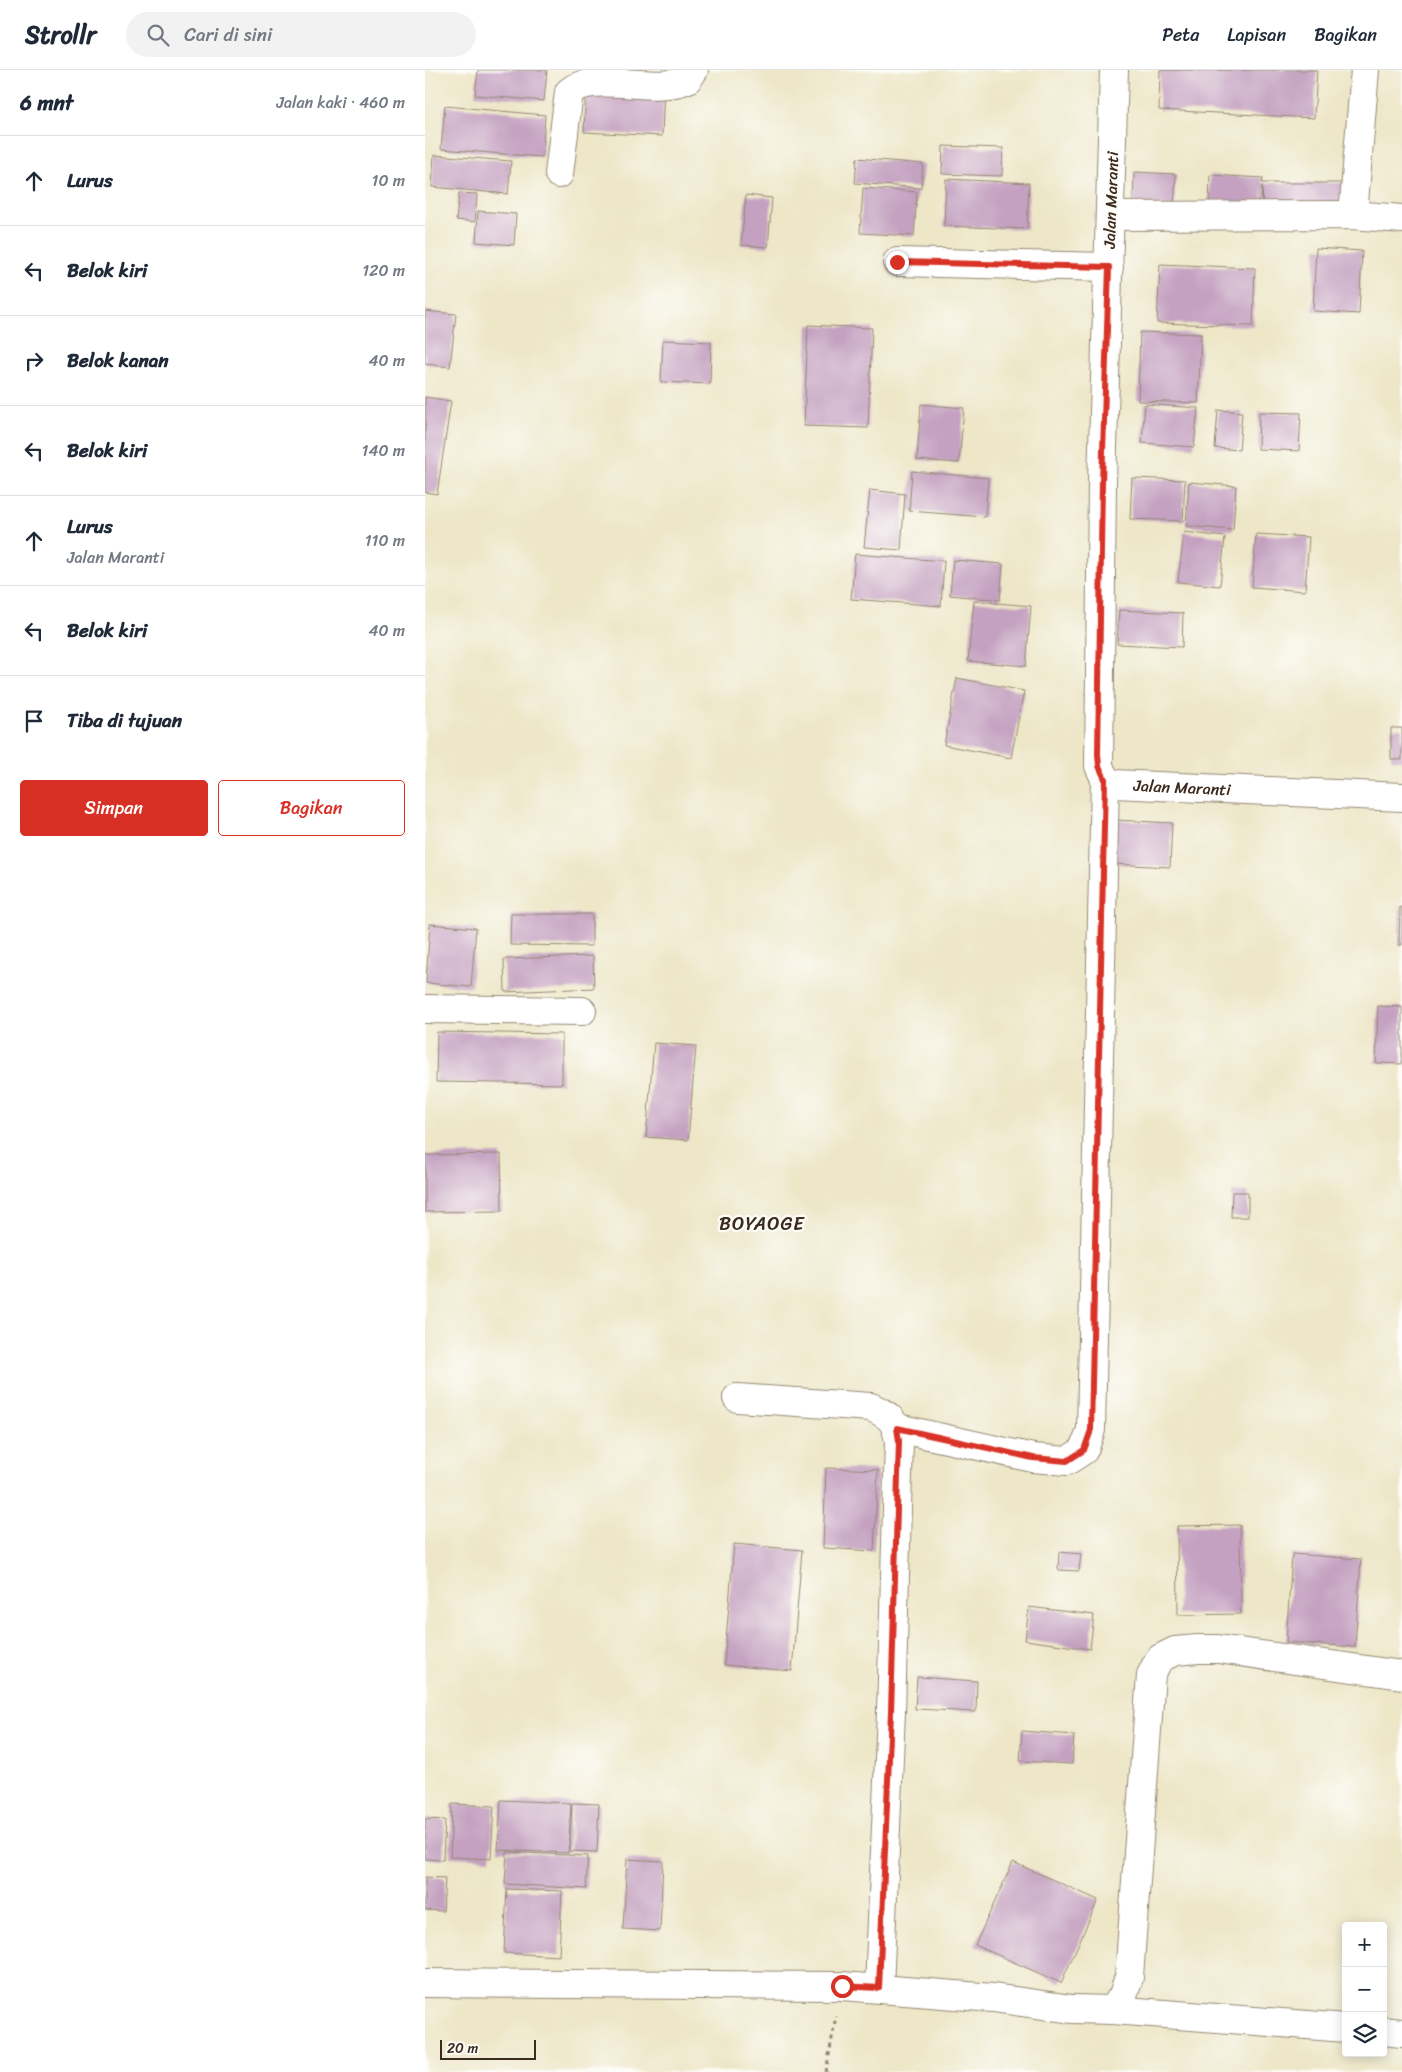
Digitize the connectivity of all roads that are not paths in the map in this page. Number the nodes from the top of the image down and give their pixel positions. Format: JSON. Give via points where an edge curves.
{"nodes":[{"id":1,"x":694,"y":70,"type":"edge"},
{"id":2,"x":1114,"y":70,"type":"edge"},
{"id":3,"x":1365,"y":70,"type":"edge"},
{"id":4,"x":559,"y":174,"type":"dead end"},
{"id":5,"x":1353,"y":215,"type":"junction"},
{"id":6,"x":1111,"y":216,"type":"junction"},
{"id":7,"x":1402,"y":219,"type":"edge"},
{"id":8,"x":897,"y":262,"type":"dead end"},
{"id":9,"x":1109,"y":267,"type":"junction"},
{"id":10,"x":1105,"y":779,"type":"junction"},
{"id":11,"x":1402,"y":797,"type":"edge"},
{"id":12,"x":425,"y":1009,"type":"edge"},
{"id":13,"x":582,"y":1011,"type":"dead end"},
{"id":14,"x":737,"y":1398,"type":"dead end"},
{"id":15,"x":897,"y":1428,"type":"junction"},
{"id":16,"x":1402,"y":1675,"type":"edge"},
{"id":17,"x":425,"y":1982,"type":"edge"},
{"id":18,"x":879,"y":1988,"type":"junction"},
{"id":19,"x":1113,"y":2010,"type":"junction"},
{"id":20,"x":1342,"y":2028,"type":"edge"},
{"id":21,"x":1387,"y":2031,"type":"edge"},
{"id":22,"x":1402,"y":2033,"type":"edge"}],
"edges":[{"from":1,"to":4,"type":"street","via":[[689,79],[673,83],[601,78],[577,84],[569,92]]},
{"from":2,"to":6,"type":"street","name":"Jalan Maranti"},
{"from":3,"to":5,"type":"street"},
{"from":5,"to":6,"type":"street"},
{"from":5,"to":7,"type":"street"},
{"from":6,"to":9,"type":"street","name":"Jalan Maranti"},
{"from":8,"to":9,"type":"street"},
{"from":9,"to":10,"type":"street","name":"Jalan Maranti","via":[[1098,754]]},
{"from":10,"to":11,"type":"street","name":"Jalan Maranti","via":[[1114,784]]},
{"from":10,"to":15,"type":"street","via":[[1091,1430],[1084,1450],[1067,1461],[1033,1458]]},
{"from":12,"to":13,"type":"street"},
{"from":14,"to":15,"type":"street","via":[[871,1407],[889,1416]]},
{"from":15,"to":18,"type":"street","via":[[891,1712]]},
{"from":16,"to":19,"type":"street","via":[[1218,1649],[1175,1651],[1159,1659],[1151,1675],[1129,1977]]},
{"from":17,"to":18,"type":"street"},
{"from":18,"to":19,"type":"street","via":[[1072,2009]]},
{"from":19,"to":20,"type":"street"},
{"from":21,"to":22,"type":"street"}]}
